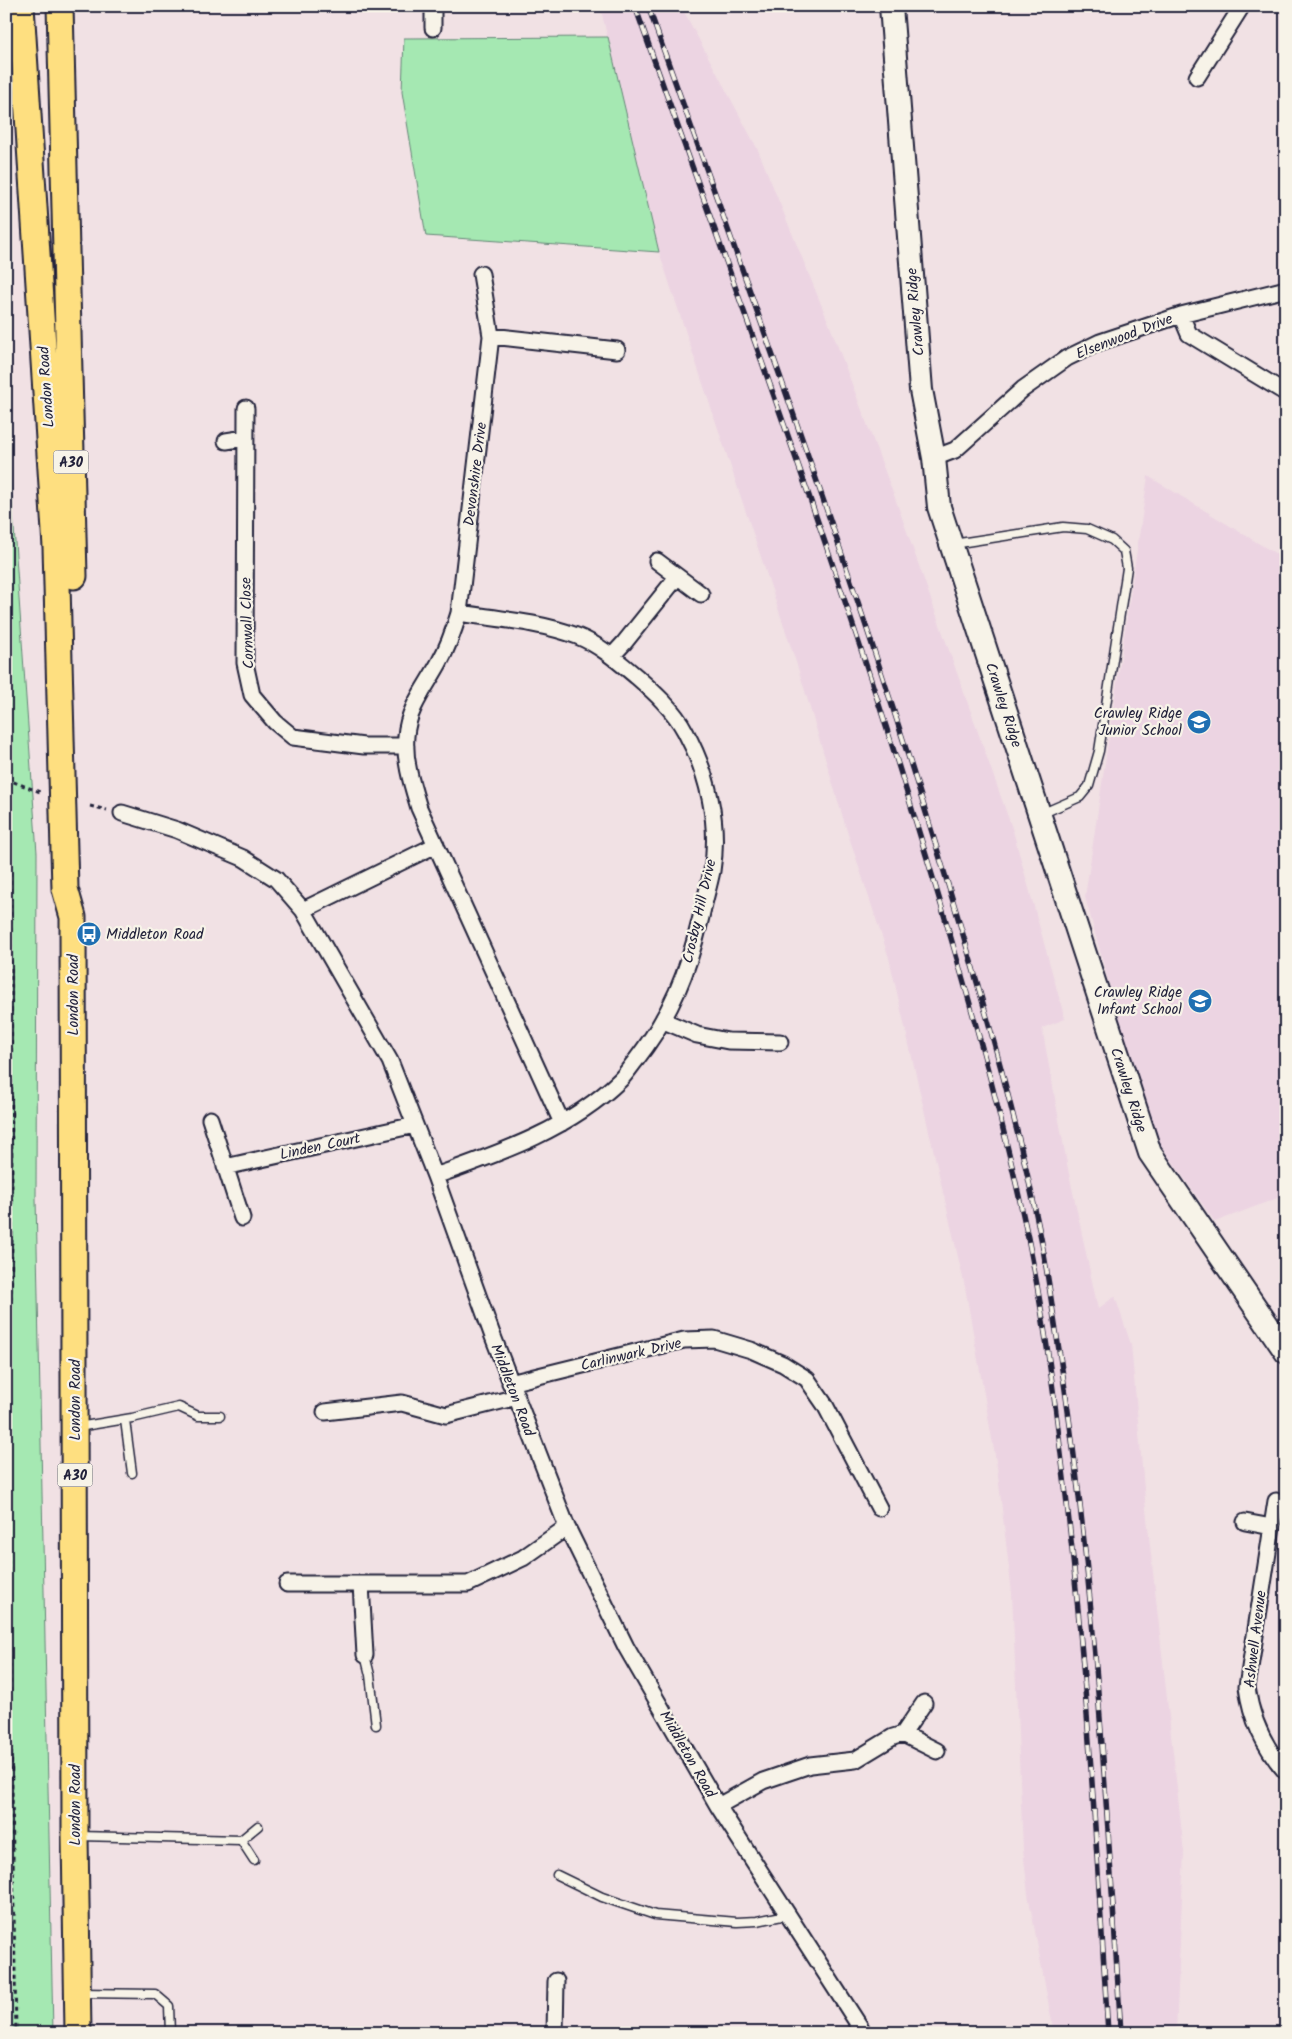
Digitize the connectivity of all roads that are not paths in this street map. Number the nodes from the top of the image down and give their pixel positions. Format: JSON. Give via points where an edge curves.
{"nodes":[{"id":1,"x":21,"y":6,"type":"edge"},
{"id":2,"x":60,"y":6,"type":"edge"},
{"id":3,"x":433,"y":6,"type":"edge"},
{"id":4,"x":891,"y":6,"type":"edge"},
{"id":5,"x":1242,"y":6,"type":"edge"},
{"id":6,"x":432,"y":28,"type":"dead end"},
{"id":7,"x":1197,"y":77,"type":"dead end"},
{"id":8,"x":481,"y":274,"type":"dead end"},
{"id":9,"x":1286,"y":290,"type":"edge"},
{"id":10,"x":1181,"y":315,"type":"junction"},
{"id":11,"x":491,"y":336,"type":"junction"},
{"id":12,"x":617,"y":350,"type":"dead end"},
{"id":13,"x":1286,"y":393,"type":"edge"},
{"id":14,"x":246,"y":408,"type":"dead end"},
{"id":15,"x":245,"y":438,"type":"junction"},
{"id":16,"x":226,"y":441,"type":"dead end"},
{"id":17,"x":934,"y":458,"type":"junction"},
{"id":18,"x":951,"y":544,"type":"junction"},
{"id":19,"x":657,"y":561,"type":"dead end"},
{"id":20,"x":676,"y":577,"type":"junction"},
{"id":21,"x":701,"y":594,"type":"dead end"},
{"id":22,"x":459,"y":612,"type":"junction"},
{"id":23,"x":612,"y":656,"type":"junction"},
{"id":24,"x":406,"y":746,"type":"junction"},
{"id":25,"x":122,"y":814,"type":"dead end"},
{"id":26,"x":1039,"y":814,"type":"junction"},
{"id":27,"x":436,"y":845,"type":"junction"},
{"id":28,"x":303,"y":910,"type":"junction"},
{"id":29,"x":73,"y":917,"type":"junction"},
{"id":30,"x":664,"y":1021,"type":"junction"},
{"id":31,"x":780,"y":1042,"type":"dead end"},
{"id":32,"x":210,"y":1119,"type":"dead end"},
{"id":33,"x":562,"y":1124,"type":"junction"},
{"id":34,"x":415,"y":1125,"type":"junction"},
{"id":35,"x":225,"y":1166,"type":"junction"},
{"id":36,"x":435,"y":1176,"type":"junction"},
{"id":37,"x":242,"y":1218,"type":"dead end"},
{"id":38,"x":1286,"y":1352,"type":"edge"},
{"id":39,"x":510,"y":1383,"type":"junction"},
{"id":40,"x":517,"y":1397,"type":"junction"},
{"id":41,"x":325,"y":1412,"type":"dead end"},
{"id":42,"x":220,"y":1416,"type":"dead end"},
{"id":43,"x":125,"y":1420,"type":"junction"},
{"id":44,"x":75,"y":1428,"type":"junction"},
{"id":45,"x":132,"y":1473,"type":"dead end"},
{"id":46,"x":1276,"y":1501,"type":"dead end"},
{"id":47,"x":879,"y":1508,"type":"dead end"},
{"id":48,"x":1245,"y":1522,"type":"dead end"},
{"id":49,"x":567,"y":1527,"type":"junction"},
{"id":50,"x":1272,"y":1527,"type":"junction"},
{"id":51,"x":287,"y":1584,"type":"dead end"},
{"id":52,"x":361,"y":1584,"type":"junction"},
{"id":53,"x":365,"y":1655,"type":"joint"},
{"id":54,"x":924,"y":1703,"type":"dead end"},
{"id":55,"x":376,"y":1725,"type":"dead end"},
{"id":56,"x":903,"y":1734,"type":"junction"},
{"id":57,"x":937,"y":1751,"type":"dead end"},
{"id":58,"x":1286,"y":1772,"type":"edge"},
{"id":59,"x":718,"y":1806,"type":"junction"},
{"id":60,"x":258,"y":1826,"type":"dead end"},
{"id":61,"x":74,"y":1836,"type":"junction"},
{"id":62,"x":241,"y":1840,"type":"junction"},
{"id":63,"x":254,"y":1860,"type":"dead end"},
{"id":64,"x":557,"y":1874,"type":"dead end"},
{"id":65,"x":787,"y":1915,"type":"junction"},
{"id":66,"x":556,"y":1981,"type":"dead end"},
{"id":67,"x":78,"y":1993,"type":"junction"},
{"id":68,"x":78,"y":2033,"type":"edge"},
{"id":69,"x":170,"y":2033,"type":"edge"},
{"id":70,"x":555,"y":2033,"type":"edge"},
{"id":71,"x":864,"y":2033,"type":"edge"}],
"edges":[{"from":1,"to":29,"type":"main road","name":"London Road","number":"A30","via":[[56,547],[65,889]]},
{"from":2,"to":29,"type":"main road","name":"London Road","number":"A30","via":[[81,891]]},
{"from":3,"to":6,"type":"street"},
{"from":4,"to":17,"type":"street","name":"Crawley Ridge","via":[[921,390]]},
{"from":5,"to":7,"type":"street"},
{"from":8,"to":11,"type":"street","name":"Devonshire Drive"},
{"from":9,"to":10,"type":"street","name":"Elsenwood Drive"},
{"from":10,"to":13,"type":"street","via":[[1189,334]]},
{"from":10,"to":17,"type":"street","name":"Elsenwood Drive","via":[[1100,342],[1067,358],[1023,389],[955,450]]},
{"from":11,"to":12,"type":"street"},
{"from":11,"to":22,"type":"street","name":"Devonshire Drive"},
{"from":14,"to":15,"type":"street","name":"Cornwall Close"},
{"from":15,"to":16,"type":"street"},
{"from":15,"to":24,"type":"street","name":"Cornwall Close","via":[[245,663],[252,695],[275,722],[293,736],[364,746]]},
{"from":17,"to":18,"type":"street","name":"Crawley Ridge","via":[[939,507]]},
{"from":18,"to":26,"type":"street","name":"Crawley Ridge"},
{"from":18,"to":26,"type":"lane","via":[[1064,527],[1087,529],[1112,540],[1124,551],[1126,577],[1099,752],[1089,786],[1080,797]]},
{"from":19,"to":20,"type":"street"},
{"from":20,"to":21,"type":"street"},
{"from":20,"to":23,"type":"street"},
{"from":22,"to":23,"type":"street","name":"Crosby Hill Drive","via":[[576,636]]},
{"from":22,"to":24,"type":"street","via":[[439,664],[411,716]]},
{"from":23,"to":30,"type":"street","name":"Crosby Hill Drive","via":[[656,693],[685,729],[705,775],[714,817],[712,870],[696,940],[684,978]]},
{"from":24,"to":27,"type":"street","via":[[408,772],[419,808]]},
{"from":25,"to":28,"type":"street","name":"Middleton Road","via":[[177,830],[243,858],[276,879]]},
{"from":26,"to":38,"type":"street","name":"Crawley Ridge","via":[[1150,1153]]},
{"from":27,"to":28,"type":"street"},
{"from":27,"to":33,"type":"street"},
{"from":28,"to":34,"type":"street","name":"Middleton Road","via":[[390,1061]]},
{"from":29,"to":44,"type":"main road","name":"London Road","number":"A30"},
{"from":30,"to":31,"type":"street","via":[[697,1035],[728,1042]]},
{"from":30,"to":33,"type":"street","name":"Crosby Hill Drive","via":[[621,1079]]},
{"from":32,"to":35,"type":"street"},
{"from":33,"to":36,"type":"street","name":"Crosby Hill Drive"},
{"from":34,"to":35,"type":"street","name":"Linden Court"},
{"from":34,"to":36,"type":"street","name":"Middleton Road"},
{"from":35,"to":37,"type":"street"},
{"from":36,"to":39,"type":"street","name":"Middleton Road"},
{"from":39,"to":40,"type":"street","name":"Middleton Road"},
{"from":39,"to":47,"type":"street","name":"Carlinwark Drive","via":[[684,1340],[714,1339],[751,1350],[807,1379],[825,1404]]},
{"from":40,"to":41,"type":"street","via":[[446,1415],[402,1403]]},
{"from":40,"to":49,"type":"street","name":"Middleton Road"},
{"from":42,"to":43,"type":"lane","via":[[198,1416],[179,1407]]},
{"from":43,"to":44,"type":"lane"},
{"from":43,"to":45,"type":"lane"},
{"from":44,"to":61,"type":"main road","name":"London Road","number":"A30"},
{"from":46,"to":50,"type":"street","name":"Ashwell Avenue"},
{"from":48,"to":50,"type":"street"},
{"from":49,"to":52,"type":"street","via":[[523,1558],[468,1584]]},
{"from":49,"to":59,"type":"street","name":"Middleton Road","via":[[626,1647]]},
{"from":50,"to":58,"type":"street","name":"Ashwell Avenue","via":[[1247,1688],[1250,1708],[1260,1730]]},
{"from":51,"to":52,"type":"street"},
{"from":52,"to":53,"type":"street"},
{"from":53,"to":55,"type":"lane"},
{"from":54,"to":56,"type":"street"},
{"from":56,"to":57,"type":"street"},
{"from":56,"to":59,"type":"street","via":[[855,1760],[810,1765],[762,1781]]},
{"from":59,"to":65,"type":"street","name":"Middleton Road"},
{"from":60,"to":62,"type":"lane"},
{"from":61,"to":62,"type":"lane"},
{"from":61,"to":67,"type":"main road","name":"London Road","number":"A30"},
{"from":62,"to":63,"type":"lane"},
{"from":64,"to":65,"type":"lane","via":[[602,1897],[655,1915],[737,1922]]},
{"from":65,"to":71,"type":"street","name":"Middleton Road"},
{"from":66,"to":70,"type":"street"},
{"from":67,"to":68,"type":"main road","name":"London Road","number":"A30"},
{"from":67,"to":69,"type":"lane","via":[[155,1994],[169,2006]]}]}
